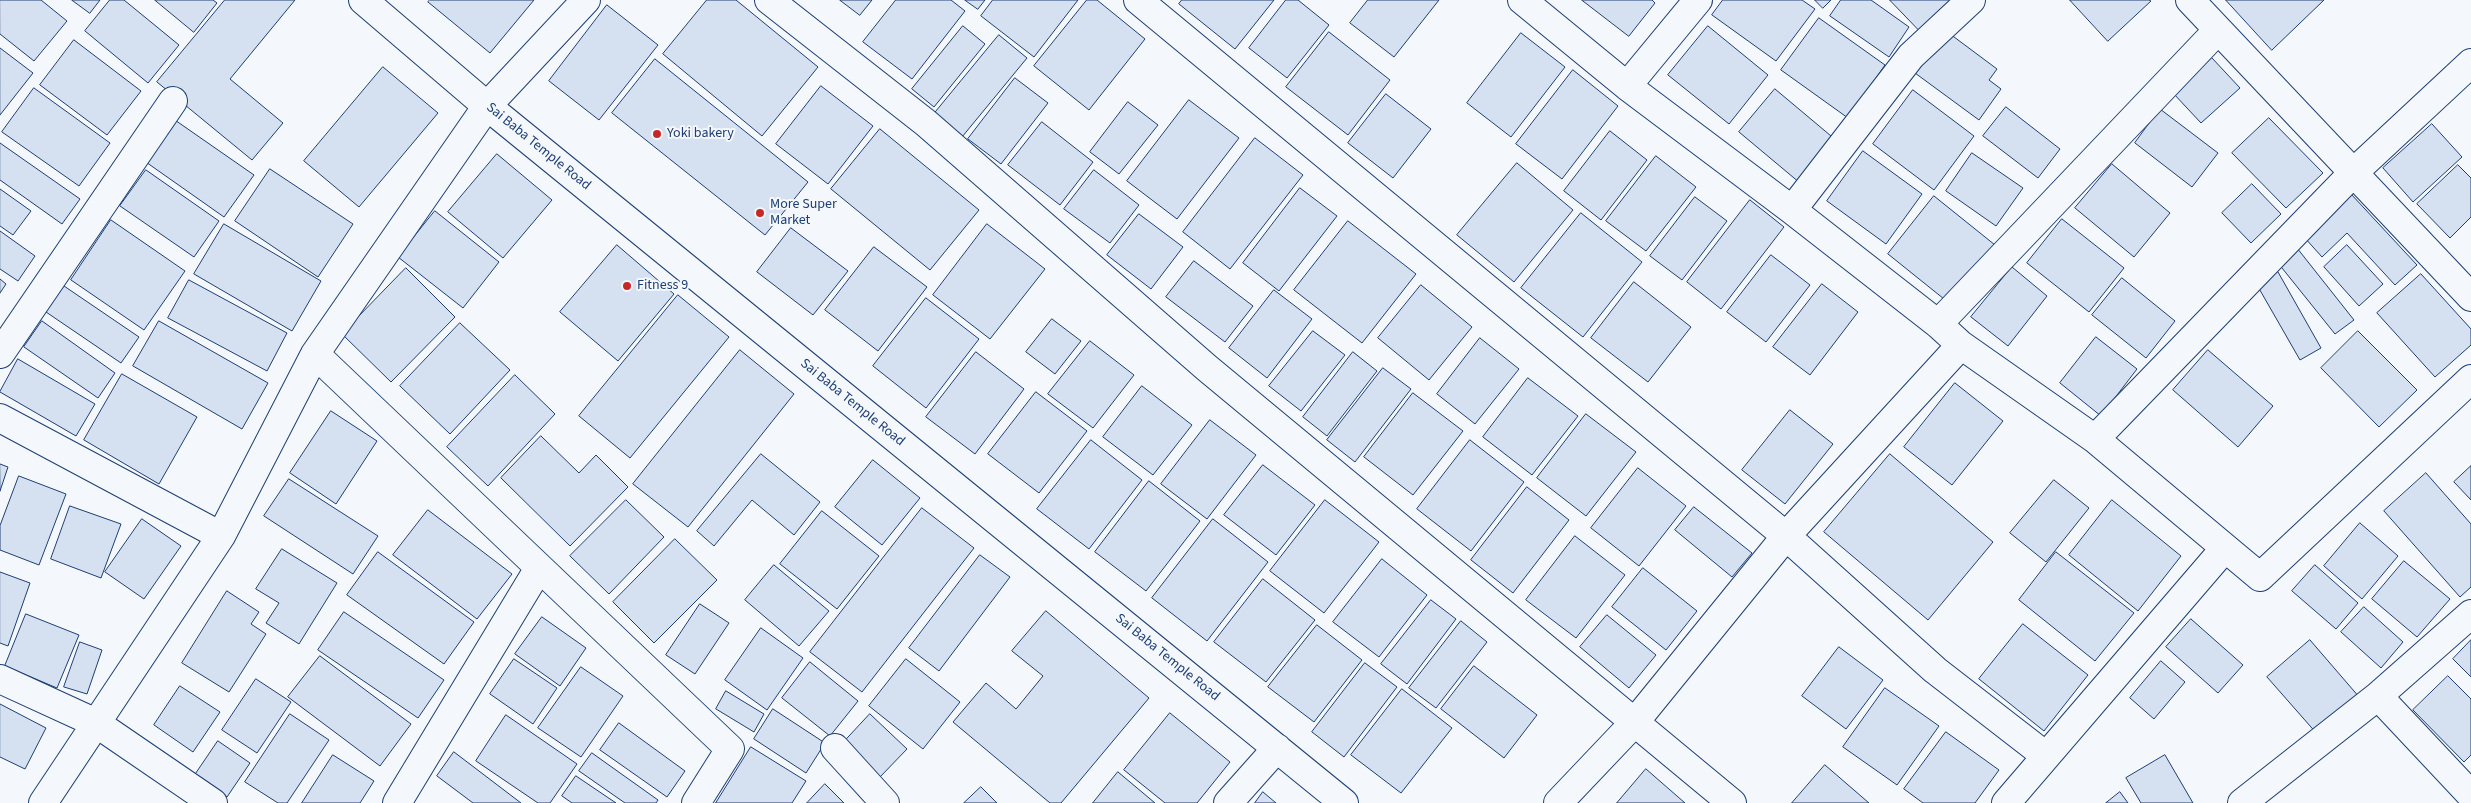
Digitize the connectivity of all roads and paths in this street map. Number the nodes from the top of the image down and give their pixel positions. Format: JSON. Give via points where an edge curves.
{"nodes":[{"id":1,"x":363,"y":0,"type":"edge"},
{"id":2,"x":586,"y":0,"type":"edge"},
{"id":3,"x":769,"y":0,"type":"edge"},
{"id":4,"x":1138,"y":0,"type":"edge"},
{"id":5,"x":1522,"y":0,"type":"edge"},
{"id":6,"x":1698,"y":0,"type":"edge"},
{"id":7,"x":1970,"y":0,"type":"edge"},
{"id":8,"x":2198,"y":3,"type":"edge"},
{"id":9,"x":2217,"y":31,"type":"junction"},
{"id":10,"x":2471,"y":63,"type":"edge"},
{"id":11,"x":1627,"y":86,"type":"junction"},
{"id":12,"x":173,"y":101,"type":"dead end"},
{"id":13,"x":487,"y":106,"type":"junction"},
{"id":14,"x":2353,"y":173,"type":"junction"},
{"id":15,"x":1792,"y":210,"type":"junction"},
{"id":16,"x":2471,"y":297,"type":"edge"},
{"id":17,"x":1938,"y":324,"type":"junction"},
{"id":18,"x":1962,"y":345,"type":"junction"},
{"id":19,"x":0,"y":354,"type":"edge"},
{"id":20,"x":316,"y":354,"type":"junction"},
{"id":21,"x":2471,"y":378,"type":"edge"},
{"id":22,"x":0,"y":418,"type":"edge"},
{"id":23,"x":2095,"y":439,"type":"junction"},
{"id":24,"x":222,"y":536,"type":"junction"},
{"id":25,"x":1786,"y":536,"type":"junction"},
{"id":26,"x":2225,"y":548,"type":"junction"},
{"id":27,"x":539,"y":568,"type":"junction"},
{"id":28,"x":2471,"y":614,"type":"edge"},
{"id":29,"x":0,"y":679,"type":"edge"},
{"id":30,"x":2378,"y":696,"type":"junction"},
{"id":31,"x":96,"y":723,"type":"junction"},
{"id":32,"x":1634,"y":723,"type":"junction"},
{"id":33,"x":835,"y":748,"type":"dead end"},
{"id":34,"x":1277,"y":748,"type":"junction"},
{"id":35,"x":2046,"y":756,"type":"junction"},
{"id":36,"x":2471,"y":795,"type":"edge"},
{"id":37,"x":2013,"y":800,"type":"edge"},
{"id":38,"x":43,"y":803,"type":"edge"},
{"id":39,"x":213,"y":803,"type":"edge"},
{"id":40,"x":398,"y":803,"type":"edge"},
{"id":41,"x":696,"y":803,"type":"edge"},
{"id":42,"x":885,"y":803,"type":"edge"},
{"id":43,"x":1228,"y":803,"type":"edge"},
{"id":44,"x":1344,"y":803,"type":"edge"},
{"id":45,"x":1558,"y":803,"type":"edge"},
{"id":46,"x":1732,"y":803,"type":"edge"},
{"id":47,"x":2242,"y":803,"type":"edge"}],
"edges":[{"from":1,"to":13,"type":"street","name":"Sai Baba Temple Road"},
{"from":2,"to":13,"type":"street"},
{"from":3,"to":32,"type":"street","via":[[926,123],[1207,368]]},
{"from":4,"to":25,"type":"street"},
{"from":5,"to":11,"type":"street"},
{"from":6,"to":11,"type":"street"},
{"from":7,"to":15,"type":"street","via":[[1911,56]]},
{"from":8,"to":9,"type":"street"},
{"from":9,"to":14,"type":"street"},
{"from":9,"to":17,"type":"street"},
{"from":10,"to":14,"type":"street"},
{"from":11,"to":15,"type":"street"},
{"from":12,"to":19,"type":"street"},
{"from":13,"to":20,"type":"street"},
{"from":13,"to":34,"type":"street","name":"Sai Baba Temple Road"},
{"from":14,"to":16,"type":"street"},
{"from":14,"to":23,"type":"street"},
{"from":15,"to":17,"type":"street"},
{"from":17,"to":18,"type":"street"},
{"from":18,"to":23,"type":"street"},
{"from":18,"to":25,"type":"street"},
{"from":20,"to":24,"type":"street"},
{"from":20,"to":27,"type":"street"},
{"from":21,"to":26,"type":"street","via":[[2260,577]]},
{"from":22,"to":24,"type":"street"},
{"from":23,"to":26,"type":"street"},
{"from":24,"to":31,"type":"street"},
{"from":25,"to":32,"type":"street"},
{"from":25,"to":35,"type":"street","via":[[1935,670]]},
{"from":26,"to":35,"type":"street"},
{"from":27,"to":40,"type":"street"},
{"from":27,"to":41,"type":"street","via":[[730,749]]},
{"from":28,"to":30,"type":"street"},
{"from":29,"to":31,"type":"street"},
{"from":30,"to":36,"type":"street"},
{"from":30,"to":47,"type":"street"},
{"from":31,"to":38,"type":"street"},
{"from":31,"to":39,"type":"street"},
{"from":32,"to":45,"type":"street"},
{"from":32,"to":46,"type":"street"},
{"from":33,"to":42,"type":"street"},
{"from":34,"to":43,"type":"street"},
{"from":34,"to":44,"type":"street","name":"Sai Baba Temple Road"},
{"from":35,"to":37,"type":"street"}]}
